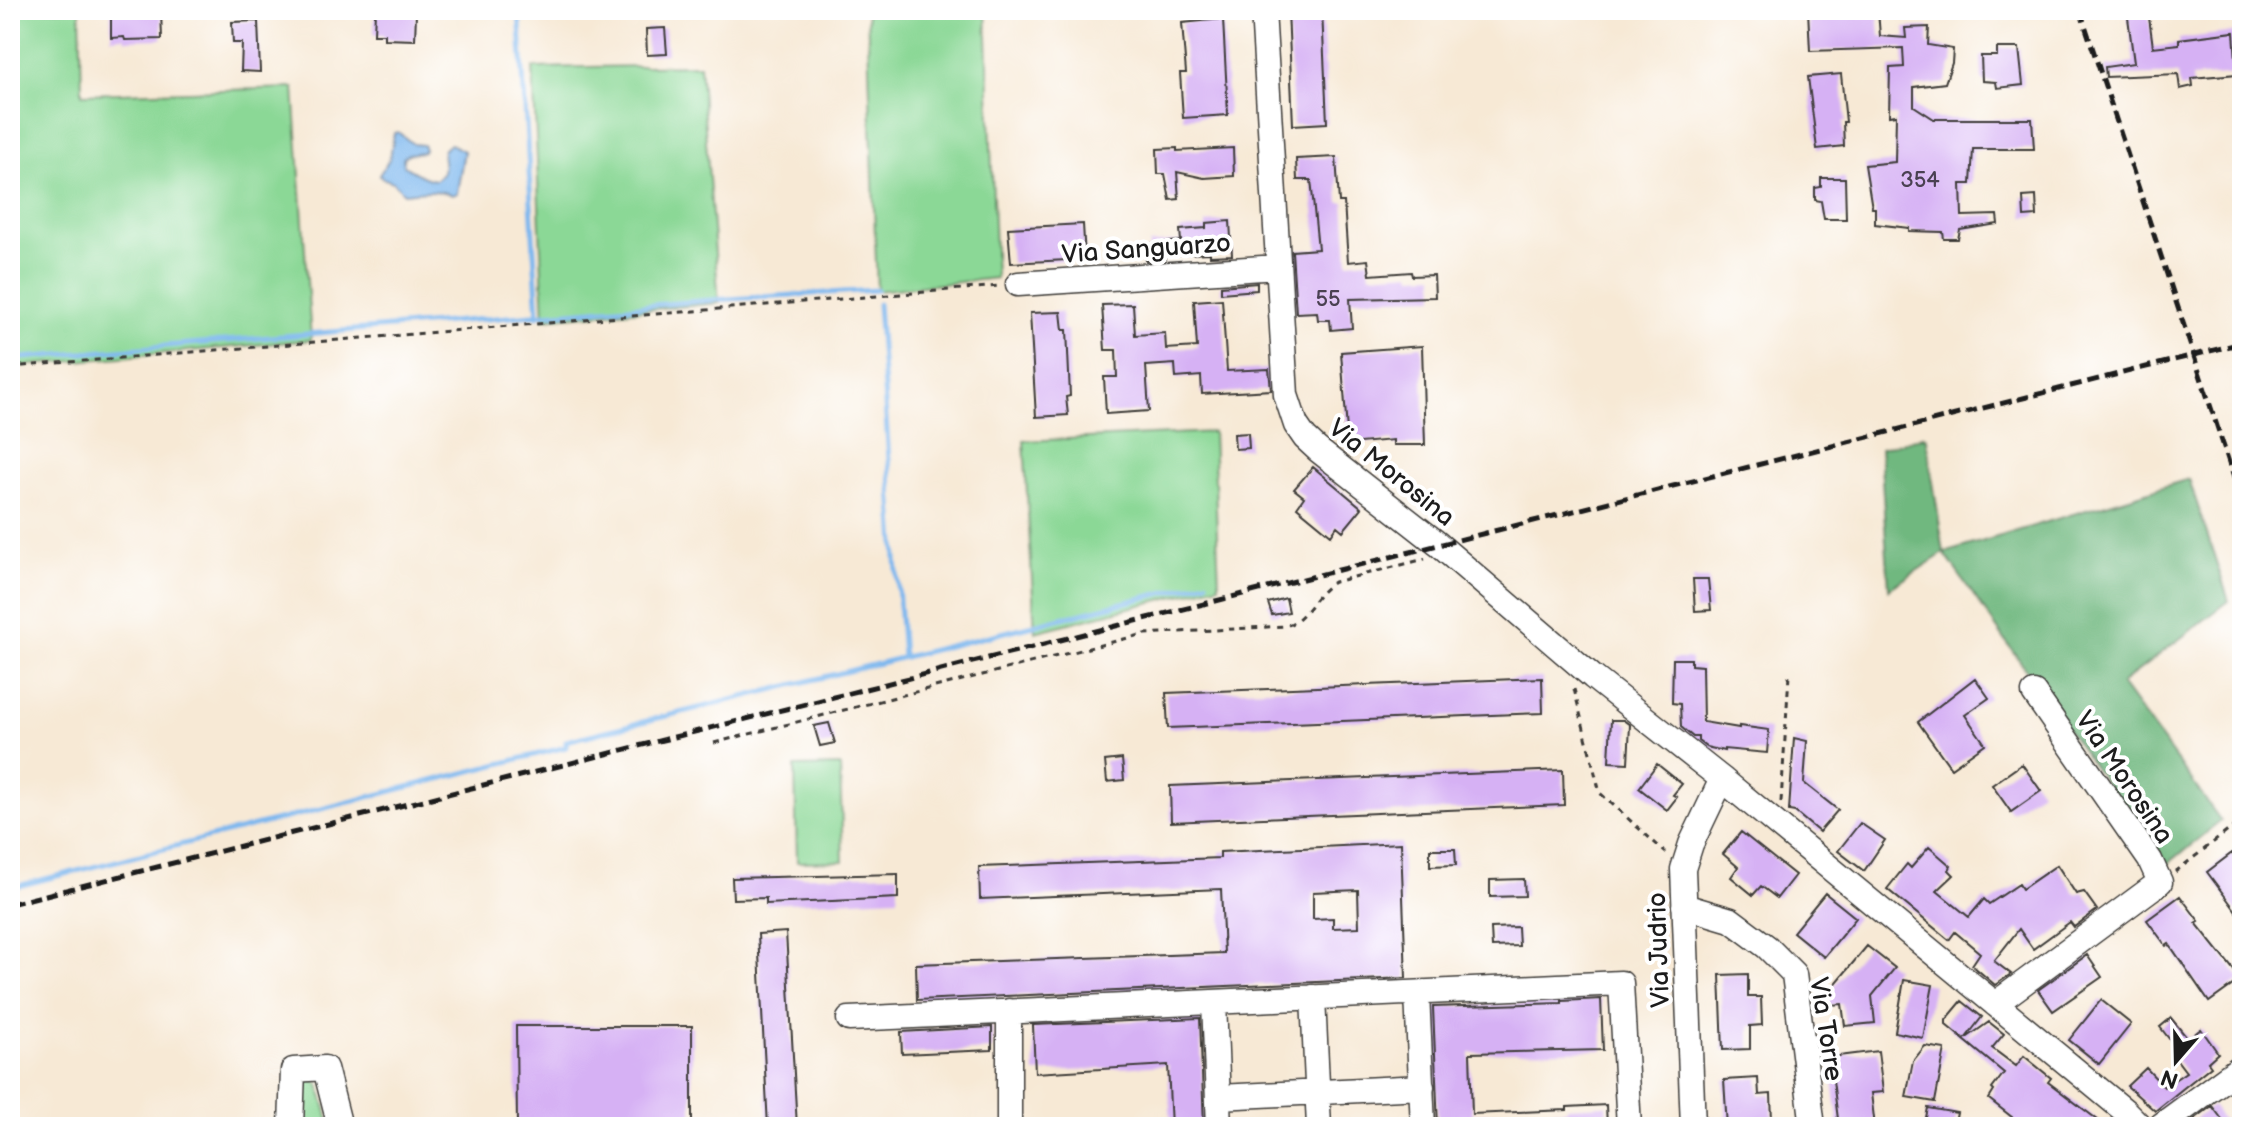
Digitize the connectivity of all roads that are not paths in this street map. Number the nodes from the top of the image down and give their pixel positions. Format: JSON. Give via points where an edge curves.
{"nodes":[{"id":1,"x":1263,"y":10,"type":"edge"},
{"id":2,"x":1278,"y":267,"type":"junction"},
{"id":3,"x":1018,"y":284,"type":"road end"},
{"id":4,"x":2034,"y":693,"type":"dead end"},
{"id":5,"x":1722,"y":779,"type":"junction"},
{"id":6,"x":1684,"y":906,"type":"junction"},
{"id":7,"x":1417,"y":993,"type":"junction"},
{"id":8,"x":1313,"y":997,"type":"junction"},
{"id":9,"x":1214,"y":1002,"type":"junction"},
{"id":10,"x":1995,"y":1004,"type":"junction"},
{"id":11,"x":1009,"y":1011,"type":"junction"},
{"id":12,"x":849,"y":1019,"type":"dead end"},
{"id":13,"x":2242,"y":1066,"type":"edge"},
{"id":14,"x":1422,"y":1087,"type":"junction"},
{"id":15,"x":1317,"y":1092,"type":"junction"},
{"id":16,"x":1218,"y":1097,"type":"junction"},
{"id":17,"x":291,"y":1127,"type":"edge"},
{"id":18,"x":340,"y":1127,"type":"edge"},
{"id":19,"x":1009,"y":1127,"type":"edge"},
{"id":20,"x":1219,"y":1127,"type":"edge"},
{"id":21,"x":1319,"y":1127,"type":"edge"},
{"id":22,"x":1423,"y":1127,"type":"edge"},
{"id":23,"x":1629,"y":1127,"type":"edge"},
{"id":24,"x":1693,"y":1127,"type":"edge"},
{"id":25,"x":1813,"y":1127,"type":"edge"},
{"id":26,"x":2141,"y":1127,"type":"edge"},
{"id":27,"x":2159,"y":1127,"type":"edge"}],
"edges":[{"from":1,"to":2,"type":"street","name":"Via Morosina"},
{"from":2,"to":3,"type":"street","name":"Via Sanguarzo"},
{"from":2,"to":5,"type":"street","name":"Via Morosina","via":[[1286,395],[1305,438]]},
{"from":4,"to":10,"type":"street","name":"Via Morosina","via":[[2160,882]]},
{"from":5,"to":6,"type":"street","name":"Via Judrio","via":[[1683,869]]},
{"from":5,"to":10,"type":"street","name":"Via Morosina"},
{"from":6,"to":24,"type":"street","name":"Via Judrio"},
{"from":6,"to":25,"type":"street","name":"Via Torre","via":[[1731,920],[1794,974]]},
{"from":7,"to":8,"type":"street"},
{"from":7,"to":14,"type":"street"},
{"from":7,"to":23,"type":"street","via":[[1621,983]]},
{"from":8,"to":9,"type":"street"},
{"from":8,"to":15,"type":"street"},
{"from":9,"to":11,"type":"street"},
{"from":9,"to":16,"type":"street"},
{"from":10,"to":26,"type":"street","name":"Via Morosina"},
{"from":11,"to":12,"type":"street"},
{"from":11,"to":19,"type":"street"},
{"from":13,"to":27,"type":"street"},
{"from":14,"to":15,"type":"street"},
{"from":14,"to":22,"type":"street"},
{"from":15,"to":16,"type":"street"},
{"from":15,"to":21,"type":"street"},
{"from":16,"to":20,"type":"street"},
{"from":17,"to":18,"type":"street","via":[[293,1070],[325,1068]]}]}
